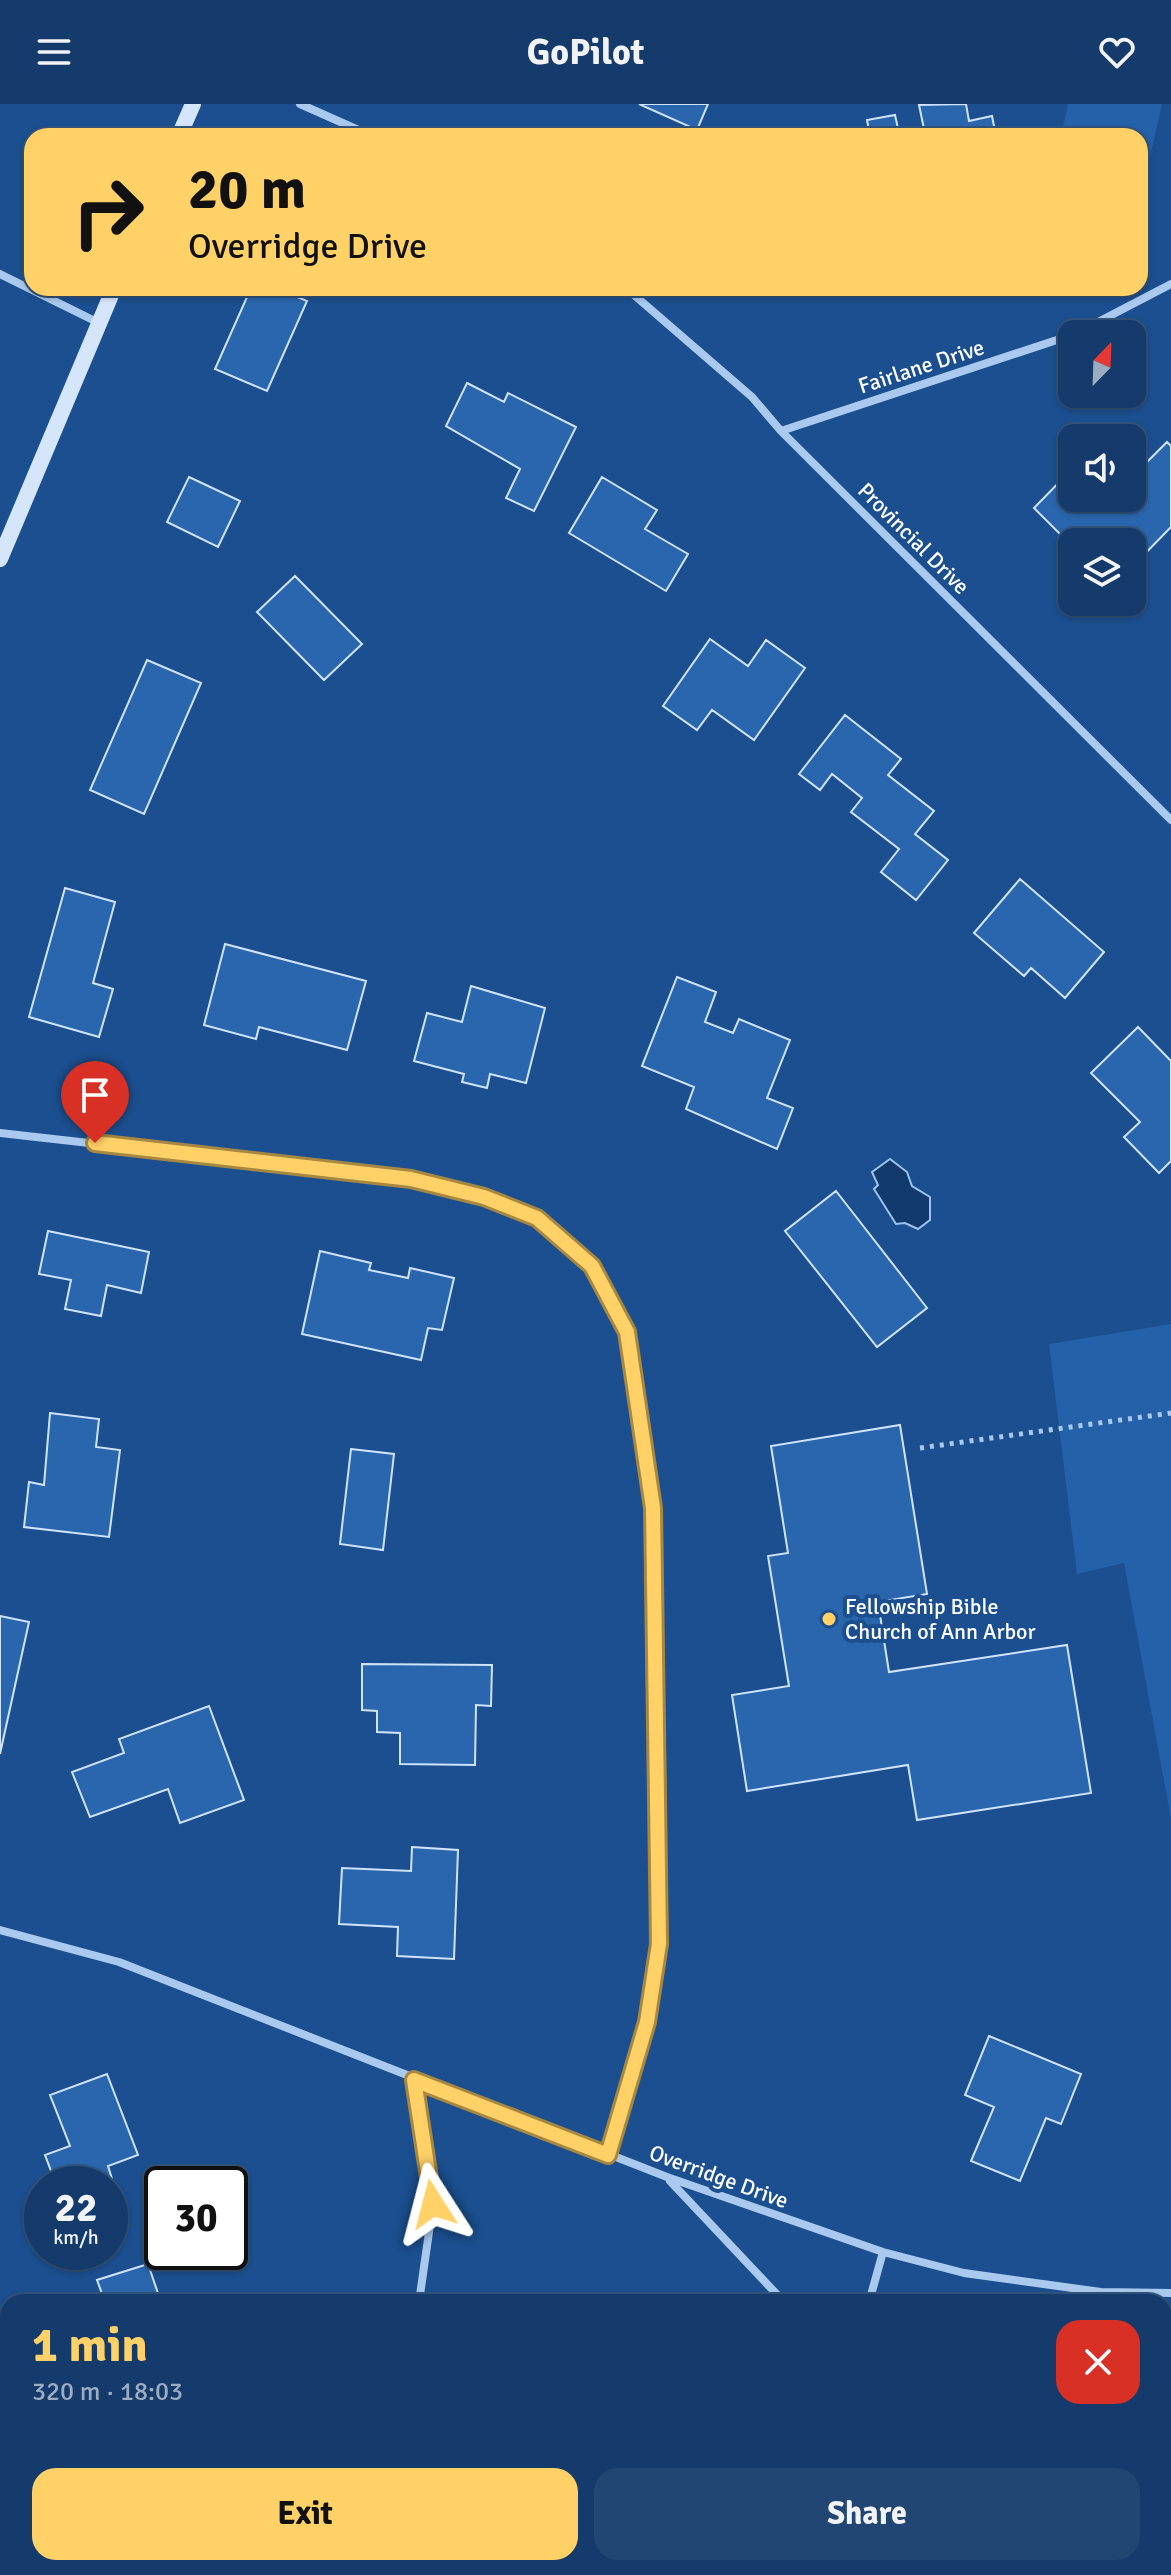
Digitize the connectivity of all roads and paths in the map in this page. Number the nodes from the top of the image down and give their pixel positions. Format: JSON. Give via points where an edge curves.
{"nodes":[{"id":1,"x":193,"y":104,"type":"edge"},
{"id":2,"x":300,"y":104,"type":"edge"},
{"id":3,"x":182,"y":128,"type":"edge"},
{"id":4,"x":354,"y":128,"type":"edge"},
{"id":5,"x":0,"y":274,"type":"edge"},
{"id":6,"x":1171,"y":284,"type":"edge"},
{"id":7,"x":24,"y":286,"type":"edge"},
{"id":8,"x":44,"y":296,"type":"edge"},
{"id":9,"x":111,"y":296,"type":"edge"},
{"id":10,"x":635,"y":296,"type":"edge"},
{"id":11,"x":1148,"y":296,"type":"edge"},
{"id":12,"x":1148,"y":296,"type":"edge"},
{"id":13,"x":1101,"y":320,"type":"edge"},
{"id":14,"x":99,"y":323,"type":"junction"},
{"id":15,"x":1058,"y":339,"type":"edge"},
{"id":16,"x":781,"y":431,"type":"junction"},
{"id":17,"x":0,"y":559,"type":"edge"},
{"id":18,"x":1171,"y":820,"type":"edge"},
{"id":19,"x":0,"y":1133,"type":"edge"},
{"id":20,"x":1171,"y":1413,"type":"edge"},
{"id":21,"x":920,"y":1448,"type":"dead end"},
{"id":22,"x":0,"y":1930,"type":"edge"},
{"id":23,"x":414,"y":2080,"type":"junction"},
{"id":24,"x":608,"y":2155,"type":"junction"},
{"id":25,"x":667,"y":2177,"type":"junction"},
{"id":26,"x":883,"y":2252,"type":"junction"},
{"id":27,"x":1171,"y":2293,"type":"edge"},
{"id":28,"x":420,"y":2294,"type":"edge"},
{"id":29,"x":777,"y":2294,"type":"edge"},
{"id":30,"x":871,"y":2294,"type":"edge"}],
"edges":[{"from":1,"to":3,"type":"street"},
{"from":2,"to":4,"type":"street"},
{"from":5,"to":7,"type":"street"},
{"from":6,"to":11,"type":"street","name":"Fairlane Drive"},
{"from":8,"to":14,"type":"street"},
{"from":9,"to":14,"type":"street"},
{"from":10,"to":16,"type":"street","name":"Provincial Drive","via":[[752,397]]},
{"from":12,"to":13,"type":"street","name":"Fairlane Drive"},
{"from":14,"to":17,"type":"street"},
{"from":15,"to":16,"type":"street","name":"Fairlane Drive"},
{"from":16,"to":18,"type":"street","name":"Provincial Drive"},
{"from":19,"to":24,"type":"street","via":[[411,1179],[484,1197],[537,1218],[592,1266],[627,1332],[653,1508],[659,1742],[659,1944],[647,2022]]},
{"from":20,"to":21,"type":"path"},
{"from":22,"to":23,"type":"street","name":"Overridge Drive","via":[[119,1962]]},
{"from":23,"to":24,"type":"street","name":"Overridge Drive"},
{"from":23,"to":28,"type":"street","via":[[433,2204]]},
{"from":24,"to":25,"type":"street","name":"Overridge Drive"},
{"from":25,"to":26,"type":"street","name":"Overridge Drive"},
{"from":25,"to":29,"type":"street"},
{"from":26,"to":27,"type":"street","name":"Overridge Drive","via":[[995,2278],[1101,2292]]},
{"from":26,"to":30,"type":"street"}]}
